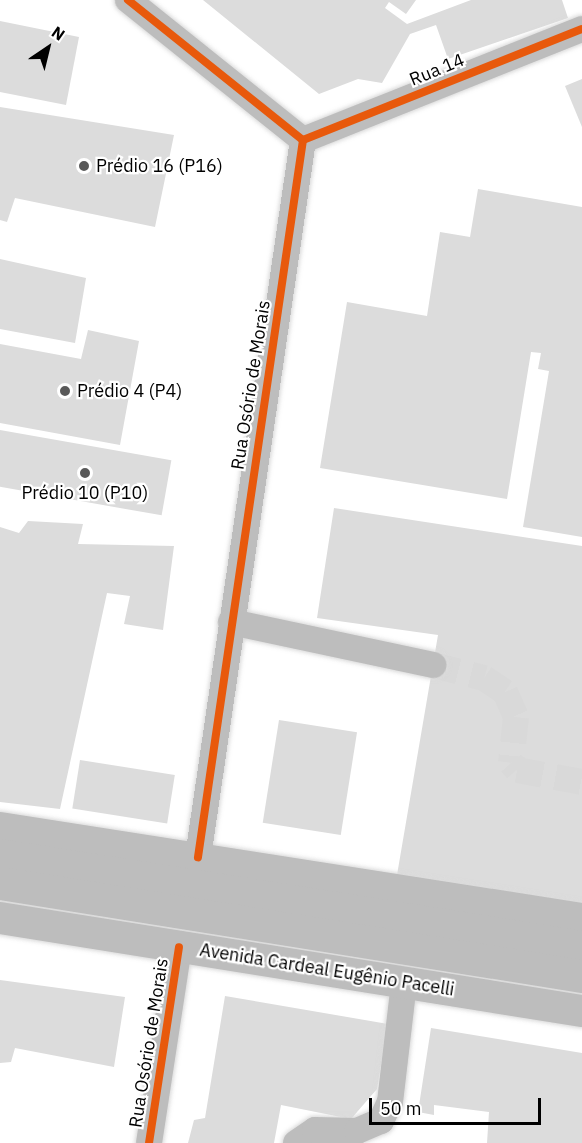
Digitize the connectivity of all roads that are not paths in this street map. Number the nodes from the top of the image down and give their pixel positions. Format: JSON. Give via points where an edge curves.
{"nodes":[{"id":1,"x":128,"y":0,"type":"edge"},
{"id":2,"x":582,"y":29,"type":"edge"},
{"id":3,"x":303,"y":140,"type":"junction"},
{"id":4,"x":231,"y":622,"type":"junction"},
{"id":5,"x":433,"y":665,"type":"tunnel mouth"},
{"id":6,"x":0,"y":828,"type":"edge"},
{"id":7,"x":0,"y":855,"type":"edge"},
{"id":8,"x":198,"y":857,"type":"junction"},
{"id":9,"x":0,"y":884,"type":"edge"},
{"id":10,"x":0,"y":918,"type":"edge"},
{"id":11,"x":582,"y":919,"type":"edge"},
{"id":12,"x":179,"y":947,"type":"junction"},
{"id":13,"x":582,"y":947,"type":"edge"},
{"id":14,"x":582,"y":976,"type":"edge"},
{"id":15,"x":404,"y":983,"type":"junction"},
{"id":16,"x":582,"y":1011,"type":"edge"},
{"id":17,"x":383,"y":1117,"type":"junction"},
{"id":18,"x":149,"y":1143,"type":"edge"},
{"id":19,"x":296,"y":1143,"type":"edge"},
{"id":20,"x":382,"y":1143,"type":"edge"}],
"edges":[{"from":1,"to":3,"type":"street"},
{"from":2,"to":3,"type":"street","name":"Rua 14"},
{"from":3,"to":4,"type":"street","name":"Rua Osório de Morais"},
{"from":4,"to":5,"type":"street"},
{"from":4,"to":8,"type":"street","name":"Rua Osório de Morais"},
{"from":6,"to":8,"type":"main road"},
{"from":7,"to":13,"type":"highway"},
{"from":8,"to":11,"type":"main road"},
{"from":9,"to":14,"type":"highway","name":"Avenida Cardeal Eugênio Pacelli"},
{"from":10,"to":12,"type":"main road","name":"Avenida Cardeal Eugênio Pacelli"},
{"from":12,"to":15,"type":"main road","name":"Avenida Cardeal Eugênio Pacelli"},
{"from":12,"to":18,"type":"street","name":"Rua Osório de Morais"},
{"from":15,"to":16,"type":"main road","name":"Avenida Cardeal Eugênio Pacelli"},
{"from":15,"to":17,"type":"street","via":[[390,1102]]},
{"from":17,"to":19,"type":"street","via":[[357,1131],[315,1130]]},
{"from":17,"to":20,"type":"street"}]}
